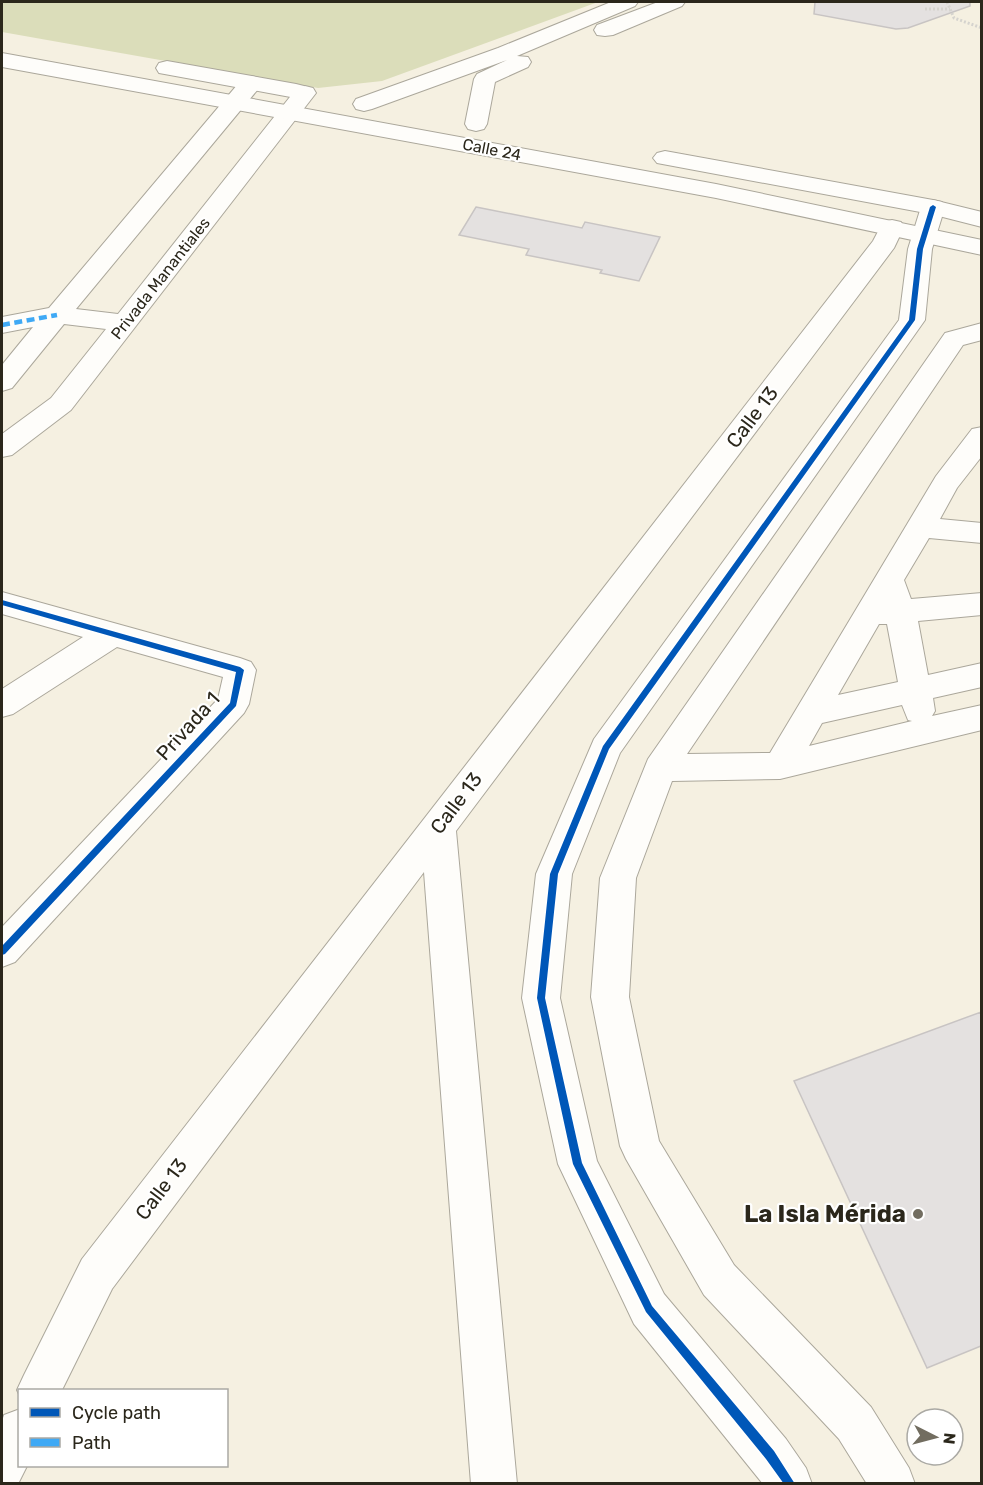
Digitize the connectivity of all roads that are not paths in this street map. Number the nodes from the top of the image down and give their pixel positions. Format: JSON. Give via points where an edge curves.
{"nodes":[{"id":1,"x":675,"y":2,"type":"edge"},
{"id":2,"x":632,"y":7,"type":"edge"},
{"id":3,"x":2,"y":40,"type":"edge"},
{"id":4,"x":2,"y":60,"type":"edge"},
{"id":5,"x":251,"y":83,"type":"junction"},
{"id":6,"x":316,"y":100,"type":"junction"},
{"id":7,"x":232,"y":104,"type":"junction"},
{"id":8,"x":364,"y":104,"type":"junction"},
{"id":9,"x":409,"y":112,"type":"dead end"},
{"id":10,"x":499,"y":128,"type":"dead end"},
{"id":11,"x":646,"y":155,"type":"dead end"},
{"id":12,"x":725,"y":169,"type":"junction"},
{"id":13,"x":716,"y":191,"type":"junction"},
{"id":14,"x":981,"y":220,"type":"edge"},
{"id":15,"x":917,"y":223,"type":"junction"},
{"id":16,"x":981,"y":248,"type":"edge"},
{"id":17,"x":870,"y":262,"type":"junction"},
{"id":18,"x":917,"y":277,"type":"junction"},
{"id":19,"x":57,"y":315,"type":"junction"},
{"id":20,"x":912,"y":320,"type":"junction"},
{"id":21,"x":125,"y":323,"type":"junction"},
{"id":22,"x":2,"y":325,"type":"edge"},
{"id":23,"x":968,"y":335,"type":"edge"},
{"id":24,"x":2,"y":382,"type":"edge"},
{"id":25,"x":981,"y":436,"type":"edge"},
{"id":26,"x":5,"y":441,"type":"edge"},
{"id":27,"x":920,"y":527,"type":"junction"},
{"id":28,"x":981,"y":533,"type":"edge"},
{"id":29,"x":889,"y":579,"type":"junction"},
{"id":30,"x":2,"y":603,"type":"edge"},
{"id":31,"x":981,"y":604,"type":"edge"},
{"id":32,"x":902,"y":613,"type":"junction"},
{"id":33,"x":869,"y":614,"type":"junction"},
{"id":34,"x":111,"y":634,"type":"junction"},
{"id":35,"x":981,"y":675,"type":"edge"},
{"id":36,"x":915,"y":690,"type":"junction"},
{"id":37,"x":2,"y":705,"type":"edge"},
{"id":38,"x":811,"y":713,"type":"junction"},
{"id":39,"x":981,"y":717,"type":"edge"},
{"id":40,"x":923,"y":731,"type":"junction"},
{"id":41,"x":780,"y":766,"type":"junction"},
{"id":42,"x":660,"y":768,"type":"junction"},
{"id":43,"x":438,"y":827,"type":"junction"},
{"id":44,"x":2,"y":951,"type":"edge"},
{"id":45,"x":40,"y":1389,"type":"edge"},
{"id":46,"x":18,"y":1435,"type":"edge"},
{"id":47,"x":2,"y":1468,"type":"edge"},
{"id":48,"x":494,"y":1484,"type":"edge"},
{"id":49,"x":790,"y":1484,"type":"edge"},
{"id":50,"x":893,"y":1484,"type":"edge"}],
"edges":[{"from":1,"to":2,"type":"street"},
{"from":2,"to":8,"type":"street"},
{"from":2,"to":10,"type":"street","name":"Calle 24","via":[[485,79],[465,122]]},
{"from":3,"to":5,"type":"street","name":"Calle 24"},
{"from":4,"to":7,"type":"street","name":"Calle 24"},
{"from":5,"to":6,"type":"street","name":"Calle 24"},
{"from":5,"to":7,"type":"street"},
{"from":6,"to":7,"type":"street","name":"Calle 24"},
{"from":6,"to":8,"type":"street","name":"Calle 24"},
{"from":6,"to":13,"type":"street","name":"Calle 24"},
{"from":6,"to":21,"type":"street","name":"Privada Manantiales"},
{"from":7,"to":19,"type":"street"},
{"from":8,"to":9,"type":"street","name":"Calle 24"},
{"from":11,"to":12,"type":"street","name":"Calle 24"},
{"from":12,"to":13,"type":"street"},
{"from":12,"to":15,"type":"street","name":"Calle 24"},
{"from":13,"to":15,"type":"street","name":"Calle 24"},
{"from":14,"to":15,"type":"street","name":"Calle 24"},
{"from":15,"to":16,"type":"street","name":"Calle 24"},
{"from":15,"to":17,"type":"street","name":"Calle 13","via":[[885,243]]},
{"from":15,"to":18,"type":"street"},
{"from":17,"to":18,"type":"street"},
{"from":17,"to":43,"type":"street","name":"Calle 13"},
{"from":18,"to":20,"type":"street"},
{"from":19,"to":21,"type":"street"},
{"from":19,"to":22,"type":"street"},
{"from":19,"to":24,"type":"street"},
{"from":20,"to":23,"type":"street"},
{"from":20,"to":49,"type":"street","via":[[606,748],[552,885],[542,998],[578,1164],[649,1309]]},
{"from":21,"to":26,"type":"street","name":"Privada Manantiales","via":[[62,404]]},
{"from":23,"to":42,"type":"street"},
{"from":25,"to":27,"type":"street"},
{"from":27,"to":28,"type":"street"},
{"from":27,"to":29,"type":"street"},
{"from":29,"to":32,"type":"street"},
{"from":29,"to":33,"type":"street"},
{"from":30,"to":34,"type":"street","name":"Privada 1"},
{"from":31,"to":32,"type":"street"},
{"from":32,"to":33,"type":"street"},
{"from":32,"to":36,"type":"street"},
{"from":33,"to":38,"type":"street"},
{"from":34,"to":37,"type":"street"},
{"from":34,"to":44,"type":"street","name":"Privada 1","via":[[240,669],[233,704]]},
{"from":35,"to":36,"type":"street"},
{"from":36,"to":38,"type":"street"},
{"from":36,"to":40,"type":"street"},
{"from":38,"to":41,"type":"street"},
{"from":39,"to":40,"type":"street"},
{"from":40,"to":41,"type":"street"},
{"from":41,"to":42,"type":"street"},
{"from":42,"to":50,"type":"street","via":[[618,878],[610,998],[640,1146],[719,1280],[855,1423]]},
{"from":43,"to":45,"type":"street","name":"Calle 13","via":[[97,1274]]},
{"from":43,"to":48,"type":"street"},
{"from":46,"to":47,"type":"street"}]}
